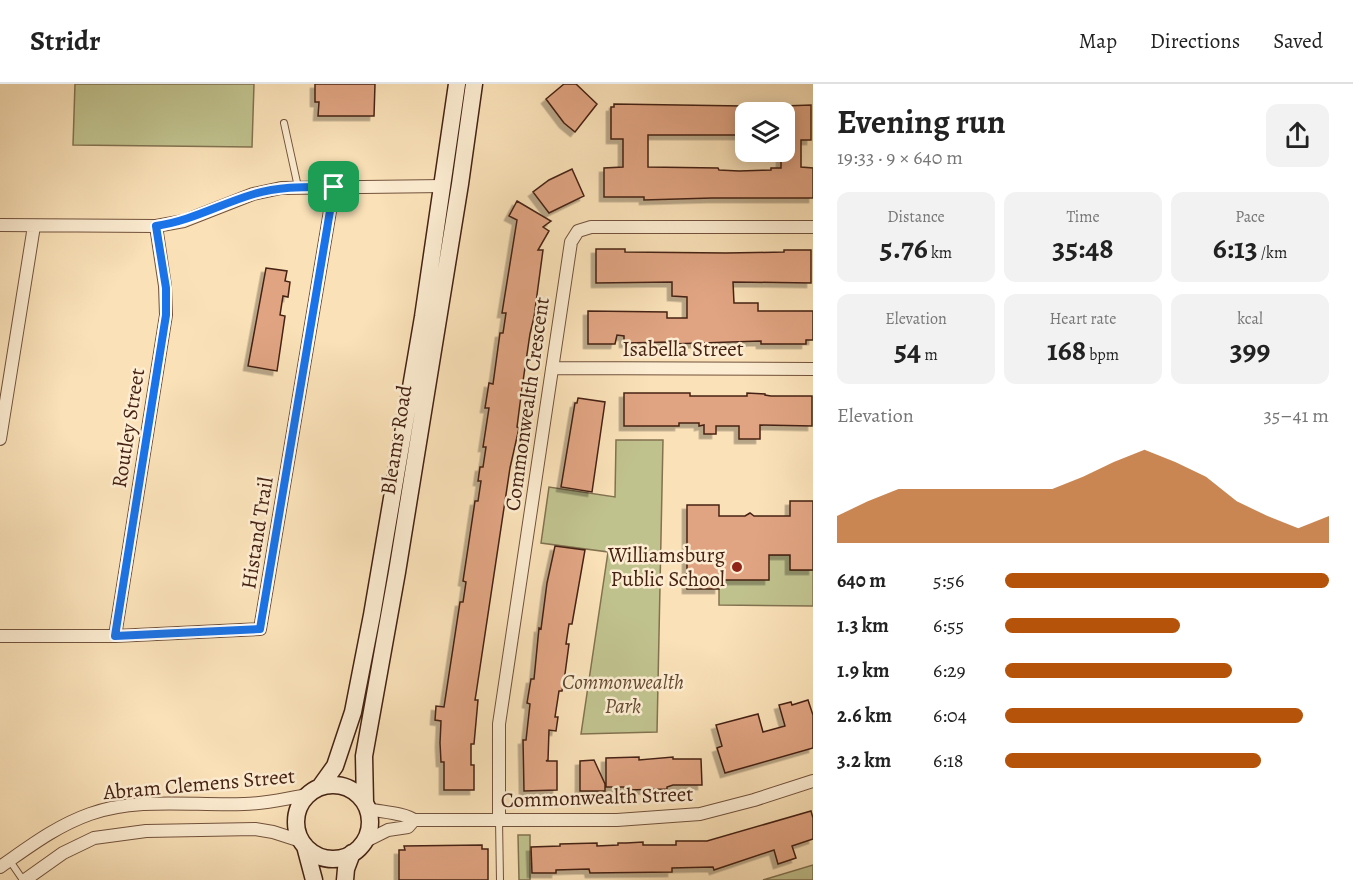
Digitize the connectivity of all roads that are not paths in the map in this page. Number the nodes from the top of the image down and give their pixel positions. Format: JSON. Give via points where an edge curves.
{"nodes":[{"id":1,"x":457,"y":84,"type":"edge"},
{"id":2,"x":474,"y":84,"type":"edge"},
{"id":3,"x":284,"y":123,"type":"dead end"},
{"id":4,"x":444,"y":186,"type":"junction"},
{"id":5,"x":298,"y":187,"type":"junction"},
{"id":6,"x":334,"y":187,"type":"junction"},
{"id":7,"x":0,"y":225,"type":"edge"},
{"id":8,"x":34,"y":226,"type":"junction"},
{"id":9,"x":156,"y":226,"type":"junction"},
{"id":10,"x":813,"y":227,"type":"edge"},
{"id":11,"x":552,"y":368,"type":"junction"},
{"id":12,"x":813,"y":369,"type":"edge"},
{"id":13,"x":0,"y":439,"type":"edge"},
{"id":14,"x":0,"y":636,"type":"edge"},
{"id":15,"x":115,"y":636,"type":"junction"},
{"id":16,"x":813,"y":781,"type":"edge"},
{"id":17,"x":314,"y":791,"type":"junction"},
{"id":18,"x":366,"y":806,"type":"junction"},
{"id":19,"x":414,"y":820,"type":"junction"},
{"id":20,"x":500,"y":820,"type":"junction"},
{"id":21,"x":303,"y":844,"type":"junction"},
{"id":22,"x":358,"y":848,"type":"junction"},
{"id":23,"x":5,"y":864,"type":"edge"},
{"id":24,"x":24,"y":880,"type":"edge"},
{"id":25,"x":314,"y":880,"type":"edge"},
{"id":26,"x":345,"y":880,"type":"edge"},
{"id":27,"x":500,"y":880,"type":"edge"}],
"edges":[{"from":1,"to":4,"type":"main road","name":"Bleams Road"},
{"from":2,"to":18,"type":"main road","name":"Bleams Road","via":[[401,549],[364,756]]},
{"from":3,"to":5,"type":"lane"},
{"from":4,"to":6,"type":"street"},
{"from":4,"to":17,"type":"main road","name":"Bleams Road","via":[[389,523],[353,712],[335,766]]},
{"from":5,"to":6,"type":"street"},
{"from":5,"to":9,"type":"street","via":[[254,194],[184,221]]},
{"from":6,"to":15,"type":"street","name":"Histand Trail","via":[[260,629]]},
{"from":7,"to":8,"type":"street"},
{"from":8,"to":9,"type":"street"},
{"from":8,"to":13,"type":"street"},
{"from":9,"to":15,"type":"street","name":"Routley Street","via":[[166,288],[166,315]]},
{"from":10,"to":11,"type":"street","name":"Commonwealth Crescent","via":[[591,227],[578,231],[571,242]]},
{"from":11,"to":12,"type":"street","name":"Isabella Street"},
{"from":11,"to":20,"type":"street","name":"Commonwealth Crescent","via":[[499,724]]},
{"from":14,"to":15,"type":"street","name":"Histand Trail"},
{"from":16,"to":20,"type":"street","name":"Commonwealth Street","via":[[700,814],[617,820]]},
{"from":17,"to":18,"type":"main road","via":[[330,785],[350,789]]},
{"from":17,"to":21,"type":"main road","via":[[297,812]]},
{"from":17,"to":23,"type":"street","name":"Abram Clemens Street","via":[[245,804],[173,803],[112,808],[72,821]]},
{"from":18,"to":19,"type":"street","name":"Commonwealth Street","via":[[389,814],[408,815]]},
{"from":18,"to":22,"type":"main road","via":[[369,832]]},
{"from":19,"to":20,"type":"street","name":"Commonwealth Street"},
{"from":19,"to":22,"type":"street","name":"Commonwealth Street","via":[[408,827],[388,830]]},
{"from":20,"to":27,"type":"lane"},
{"from":21,"to":22,"type":"main road","via":[[317,855],[338,859]]},
{"from":21,"to":24,"type":"street","name":"Abram Clemens Street","via":[[255,829],[146,831],[94,838],[63,853]]},
{"from":21,"to":25,"type":"main road"},
{"from":22,"to":26,"type":"main road","via":[[346,869]]},
{"from":23,"to":24,"type":"lane"}]}
